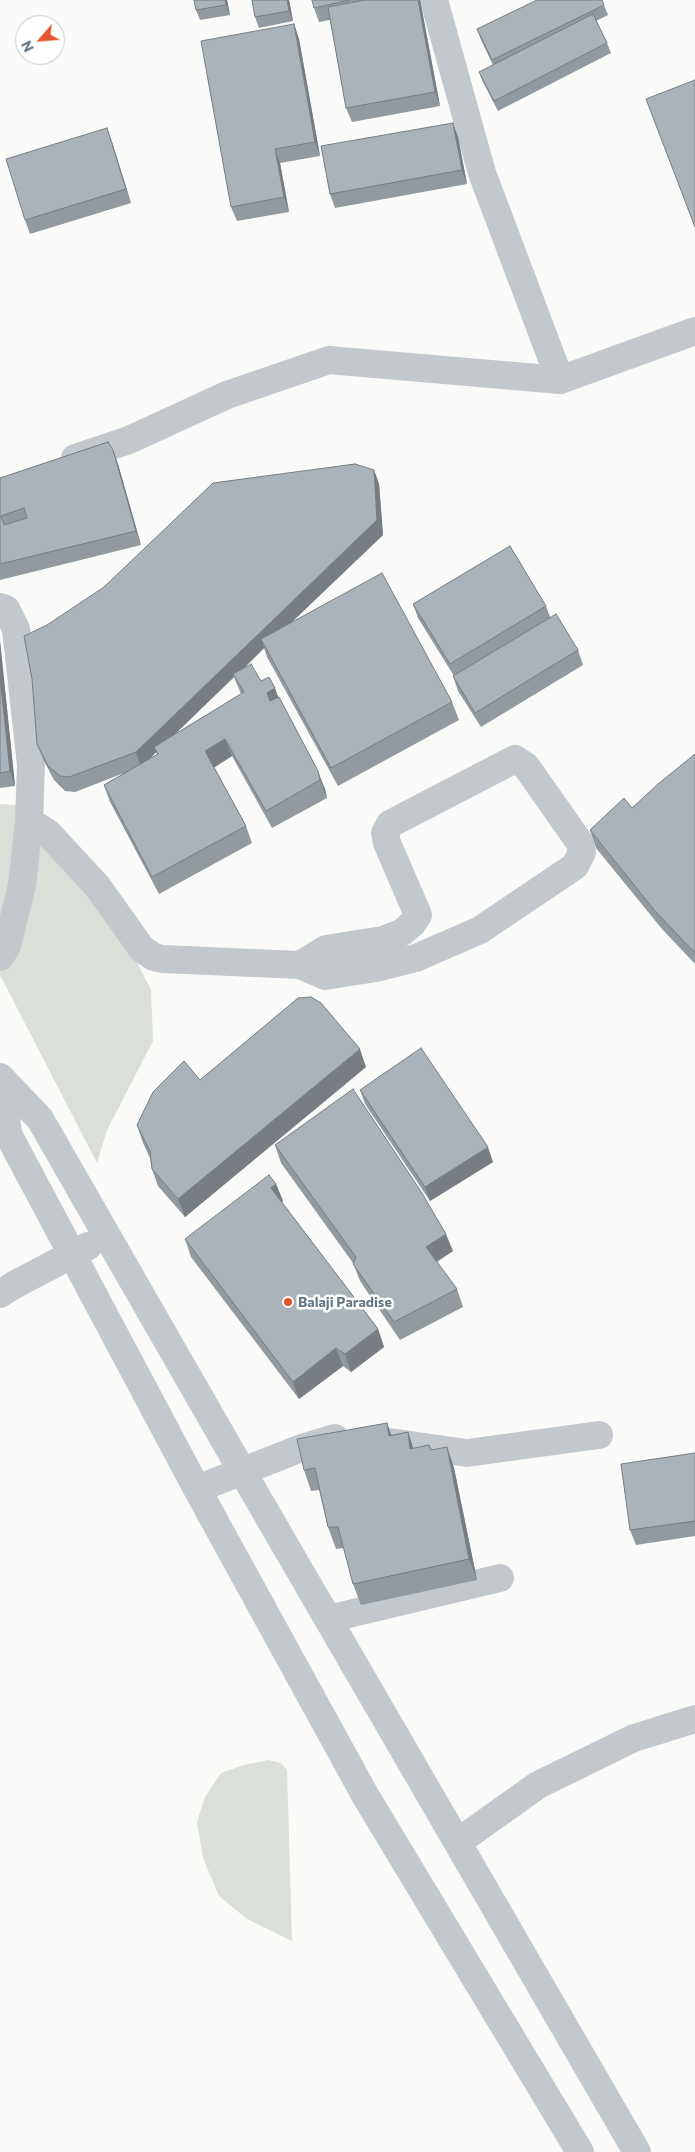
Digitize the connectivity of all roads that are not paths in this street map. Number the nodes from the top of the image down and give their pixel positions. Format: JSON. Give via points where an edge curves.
{"nodes":[{"id":1,"x":434,"y":0,"type":"edge"},
{"id":2,"x":695,"y":330,"type":"edge"},
{"id":3,"x":560,"y":380,"type":"junction"},
{"id":4,"x":53,"y":465,"type":"edge"},
{"id":5,"x":0,"y":607,"type":"edge"},
{"id":6,"x":29,"y":822,"type":"junction"},
{"id":7,"x":0,"y":957,"type":"edge"},
{"id":8,"x":300,"y":965,"type":"junction"},
{"id":9,"x":1,"y":1079,"type":"edge"},
{"id":10,"x":107,"y":1236,"type":"junction"},
{"id":11,"x":72,"y":1254,"type":"junction"},
{"id":12,"x":0,"y":1294,"type":"edge"},
{"id":13,"x":599,"y":1435,"type":"dead end"},
{"id":14,"x":242,"y":1471,"type":"junction"},
{"id":15,"x":197,"y":1489,"type":"junction"},
{"id":16,"x":500,"y":1578,"type":"dead end"},
{"id":17,"x":328,"y":1619,"type":"junction"},
{"id":18,"x":695,"y":1719,"type":"edge"},
{"id":19,"x":458,"y":1842,"type":"junction"},
{"id":20,"x":580,"y":2152,"type":"edge"},
{"id":21,"x":637,"y":2152,"type":"edge"}],
"edges":[{"from":1,"to":3,"type":"street","via":[[482,173]]},
{"from":2,"to":3,"type":"street"},
{"from":3,"to":4,"type":"street","via":[[329,360],[227,395],[129,440]]},
{"from":5,"to":6,"type":"street","via":[[6,609],[16,629],[32,765]]},
{"from":6,"to":7,"type":"street","via":[[22,885],[7,946]]},
{"from":6,"to":8,"type":"street","via":[[48,833],[98,887],[142,949],[154,957]]},
{"from":8,"to":8,"type":"street","via":[[325,976],[350,973],[416,958],[462,938],[480,930],[575,866],[582,852],[580,843],[526,766],[515,759],[390,824],[385,833],[387,843],[418,915],[412,924],[401,933],[383,940],[326,949]]},
{"from":9,"to":10,"type":"street","via":[[40,1119]]},
{"from":9,"to":11,"type":"street","via":[[8,1134]]},
{"from":10,"to":11,"type":"street"},
{"from":10,"to":14,"type":"street"},
{"from":11,"to":12,"type":"street"},
{"from":11,"to":15,"type":"street"},
{"from":13,"to":14,"type":"street","via":[[467,1453],[345,1436]]},
{"from":14,"to":15,"type":"street"},
{"from":14,"to":17,"type":"street"},
{"from":15,"to":20,"type":"street","via":[[365,1795]]},
{"from":16,"to":17,"type":"street"},
{"from":17,"to":19,"type":"street"},
{"from":18,"to":19,"type":"street","via":[[634,1738],[538,1785]]},
{"from":19,"to":21,"type":"street"}]}
